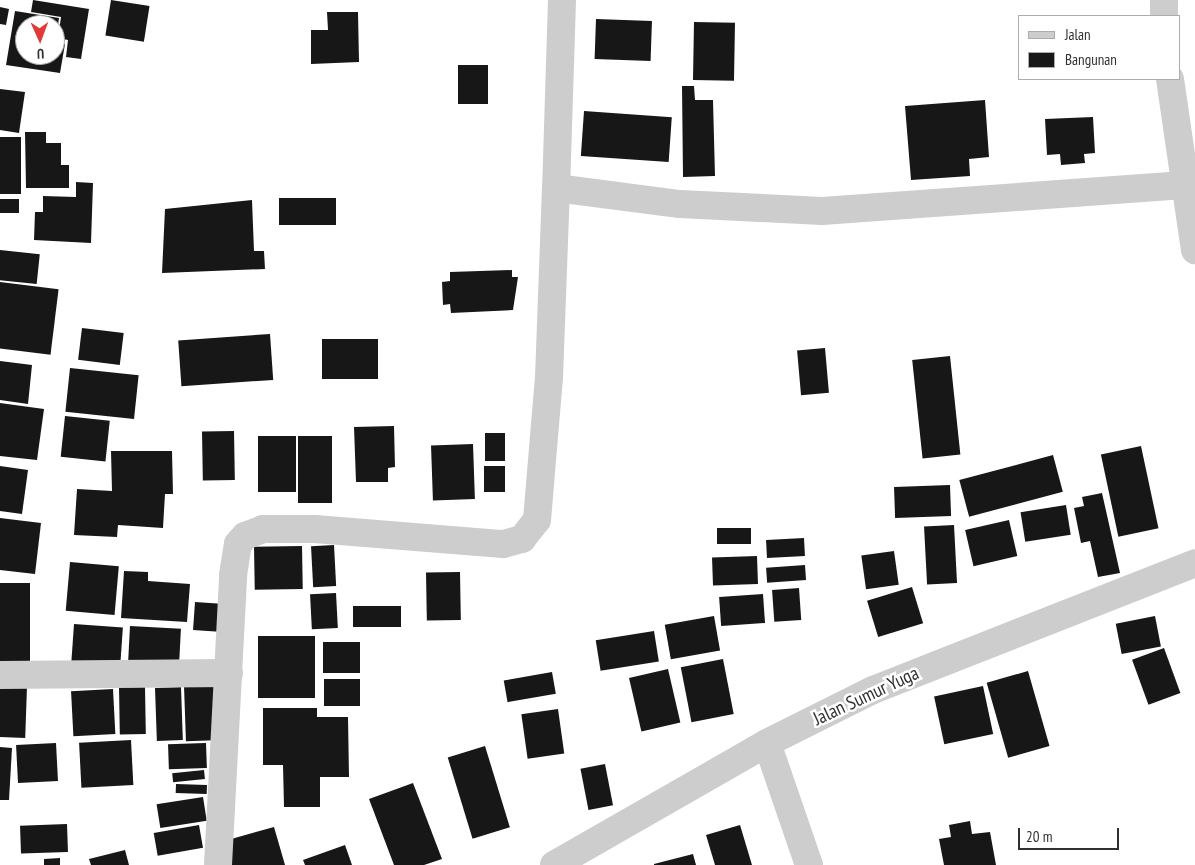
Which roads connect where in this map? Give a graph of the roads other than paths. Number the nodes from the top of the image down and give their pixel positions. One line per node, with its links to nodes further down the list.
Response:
1 (562, 0): 6 (street)
2 (1164, 0): 3 (street)
3 (1164, 15)
4 (1170, 80): 5 (street)
5 (1184, 184): 6 (street); 7 (street)
6 (556, 188): 9 (street)
7 (1195, 250)
8 (1195, 563): 11 (street, Jalan Sumur Yuga)
9 (229, 673): 10 (street); 12 (street)
10 (0, 675)
11 (767, 743): 13 (street, Jalan Sumur Yuga); 14 (street)
12 (218, 865)
13 (554, 865)
14 (809, 865)

